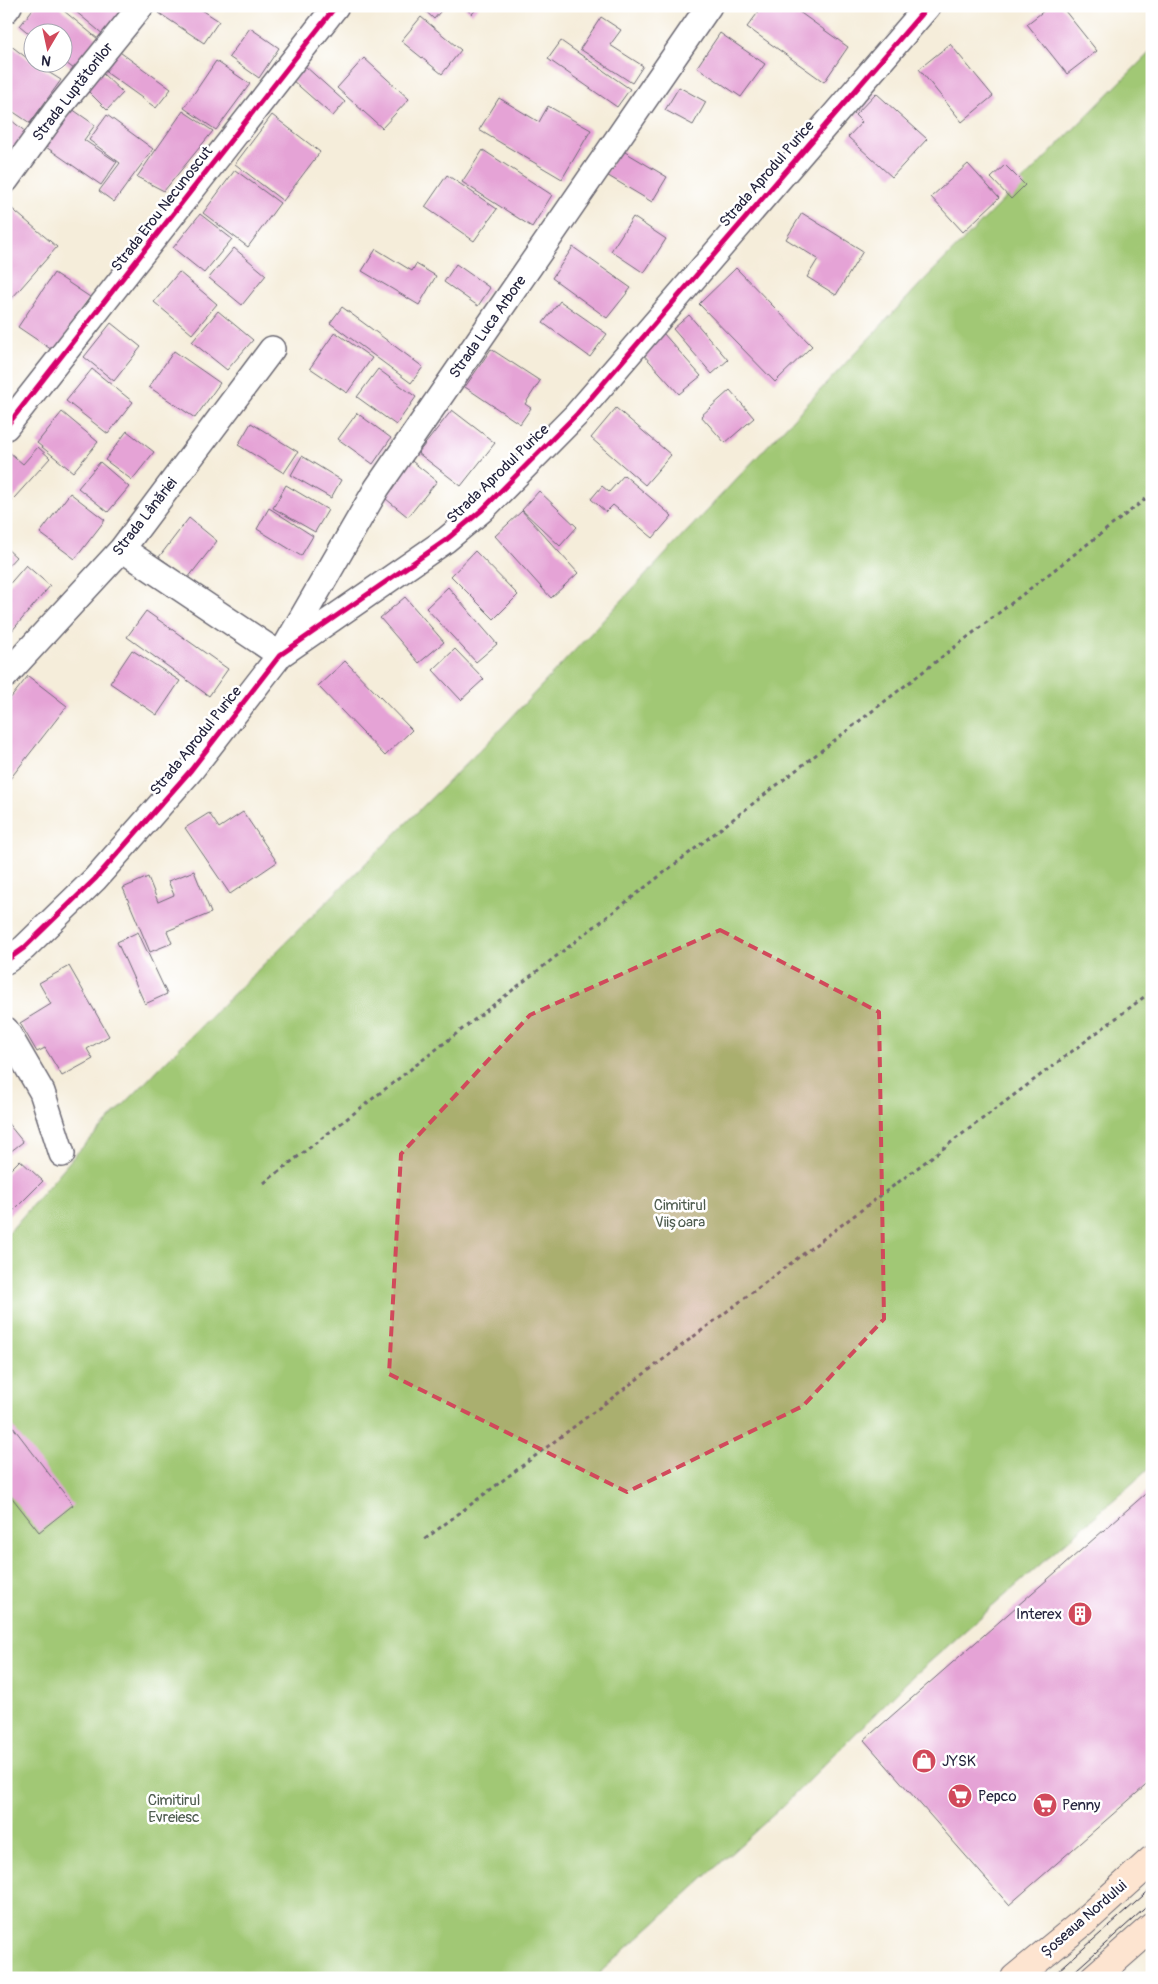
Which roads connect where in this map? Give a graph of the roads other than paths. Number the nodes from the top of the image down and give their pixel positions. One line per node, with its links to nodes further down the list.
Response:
1 (9, 6): 6 (street)
2 (142, 6): 7 (street, Strada Luptătorilor)
3 (336, 6): 9 (street, Strada Erou Necunoscut)
4 (709, 6): 11 (street, Strada Luca Arbore)
5 (928, 6): 11 (street, Strada Aprodul Purice)
6 (6, 10)
7 (6, 180)
8 (272, 350): 10 (street, Strada Lânăriei)
9 (6, 427)
10 (122, 549): 11 (street); 12 (street, Strada Lânăriei)
11 (280, 655): 13 (street, Strada Aprodul Purice)
12 (6, 674)
13 (6, 961)
14 (6, 1030): 15 (street)
15 (62, 1154)
16 (1152, 1860): 18 (main road, Șoseaua Nordului)
17 (1152, 1927): 19 (main road)
18 (1015, 1978)
19 (1094, 1978)

